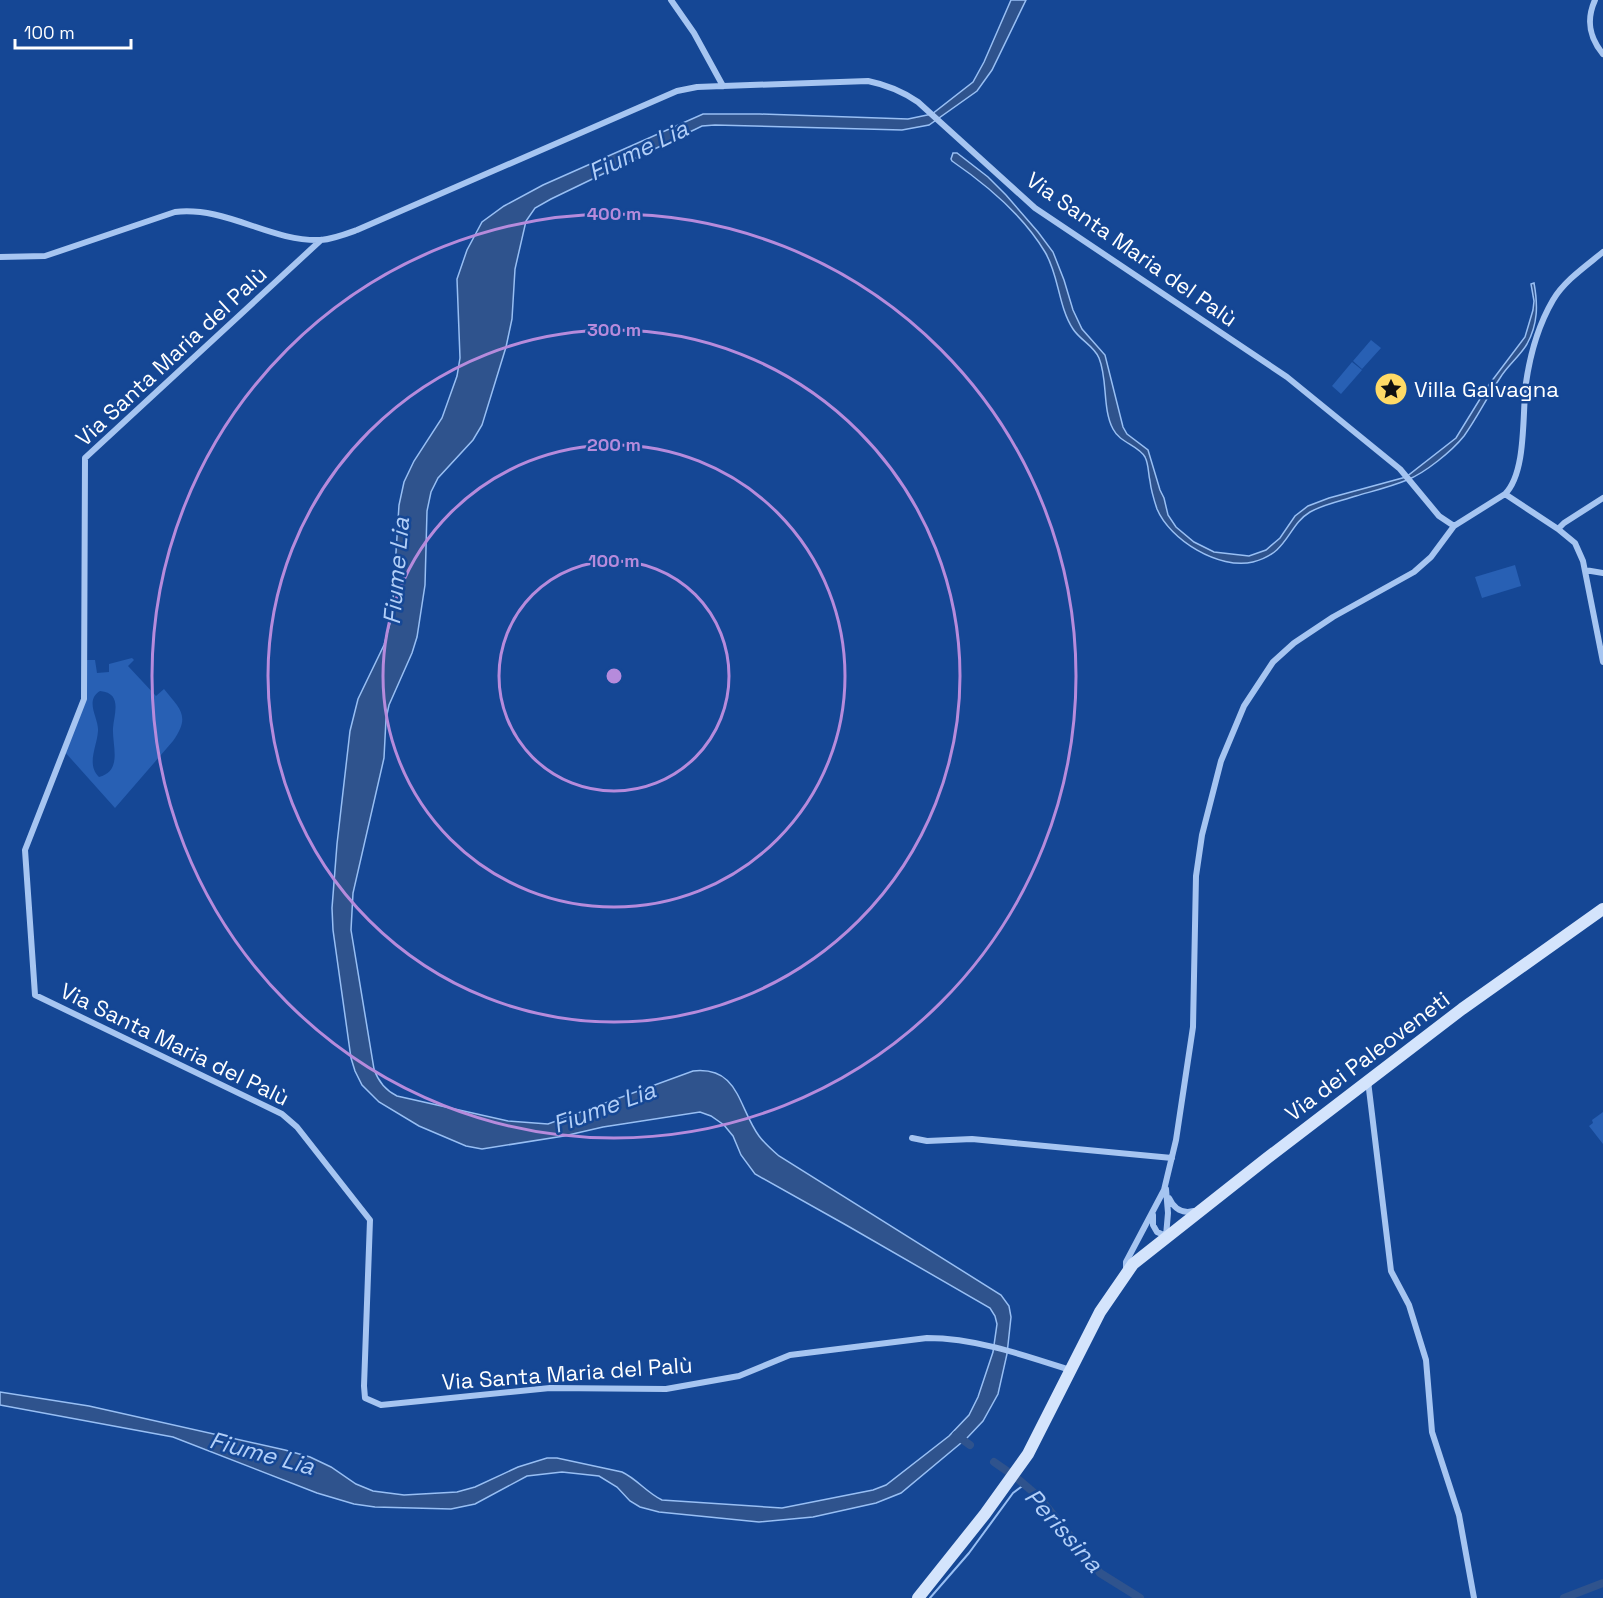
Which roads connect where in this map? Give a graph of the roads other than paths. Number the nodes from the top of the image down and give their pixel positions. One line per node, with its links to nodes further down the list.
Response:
1 (672, 0): 4 (street)
2 (1595, 0): 3 (street)
3 (1603, 54)
4 (723, 86): 5 (street, Via Santa Maria del Palù); 10 (street, Via Santa Maria del Palù)
5 (321, 240): 7 (street, Via Santa Maria del Palù); 25 (street, Via Santa Maria del Palù)
6 (1603, 252): 8 (street)
7 (0, 257)
8 (1505, 494): 10 (street); 11 (street)
9 (1603, 498): 11 (street)
10 (1454, 526): 18 (street)
11 (1558, 529): 12 (street)
12 (1585, 570): 13 (street); 14 (street)
13 (1603, 573)
14 (1603, 662)
15 (1603, 909): 16 (main road, Via dei Paleoveneti)
16 (1368, 1080): 21 (main road, Via dei Paleoveneti); 27 (street)
17 (912, 1138): 18 (street)
18 (1172, 1158): 19 (street)
19 (1166, 1186): 20 (street); 22 (street)
20 (1167, 1193): 21 (street); 23 (street)
21 (1200, 1210): 23 (main road, Via dei Paleoveneti)
22 (1153, 1214): 23 (street); 24 (street)
23 (1163, 1239): 24 (main road, Via dei Paleoveneti)
24 (1126, 1273): 25 (main road, Via dei Paleoveneti)
25 (1071, 1370): 26 (main road, Via dei Paleoveneti)
26 (918, 1598)
27 (1474, 1598)

